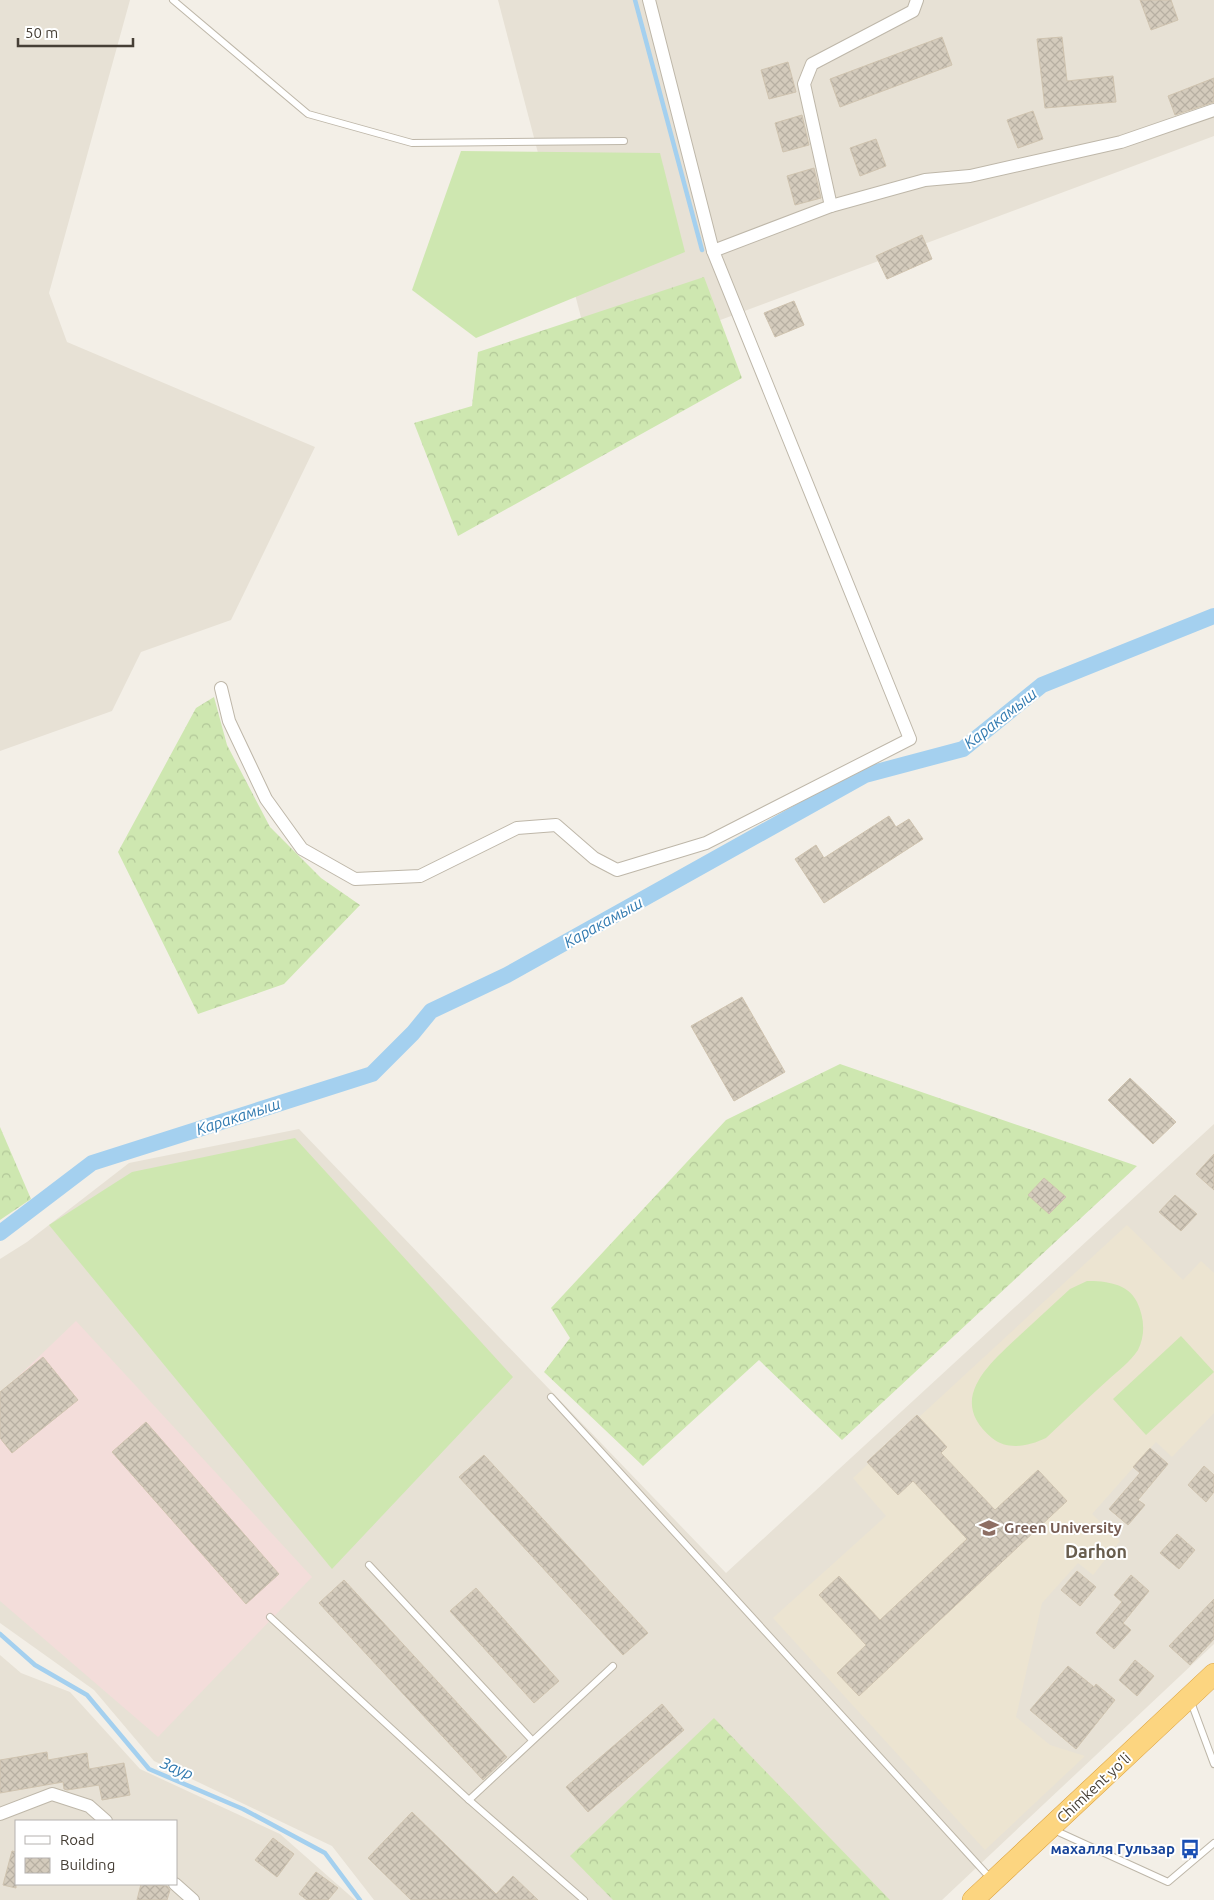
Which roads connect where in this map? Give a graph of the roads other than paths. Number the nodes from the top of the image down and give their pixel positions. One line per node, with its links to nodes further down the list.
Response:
1 (172, 0): 5 (lane)
2 (649, 0): 7 (street)
3 (917, 0): 6 (street)
4 (1214, 110): 6 (street)
5 (624, 140)
6 (832, 206): 7 (street)
7 (713, 251): 8 (street)
8 (221, 688)
9 (551, 1397): 22 (lane)
10 (369, 1565): 15 (lane)
11 (270, 1617): 17 (lane)
12 (613, 1666): 15 (lane)
13 (1214, 1674): 14 (highway, Chimkent yo‘li)
14 (1189, 1698): 16 (lane); 20 (highway, Chimkent yo‘li)
15 (532, 1740): 17 (lane)
16 (1214, 1764)
17 (469, 1800): 25 (lane)
18 (0, 1814): 19 (street)
19 (105, 1820)
20 (1050, 1828): 21 (lane); 22 (highway, Chimkent yo‘li)
21 (1214, 1843)
22 (993, 1881): 26 (highway, Chimkent yo‘li)
23 (177, 1885): 24 (street)
24 (193, 1900)
25 (584, 1900)
26 (973, 1900)

